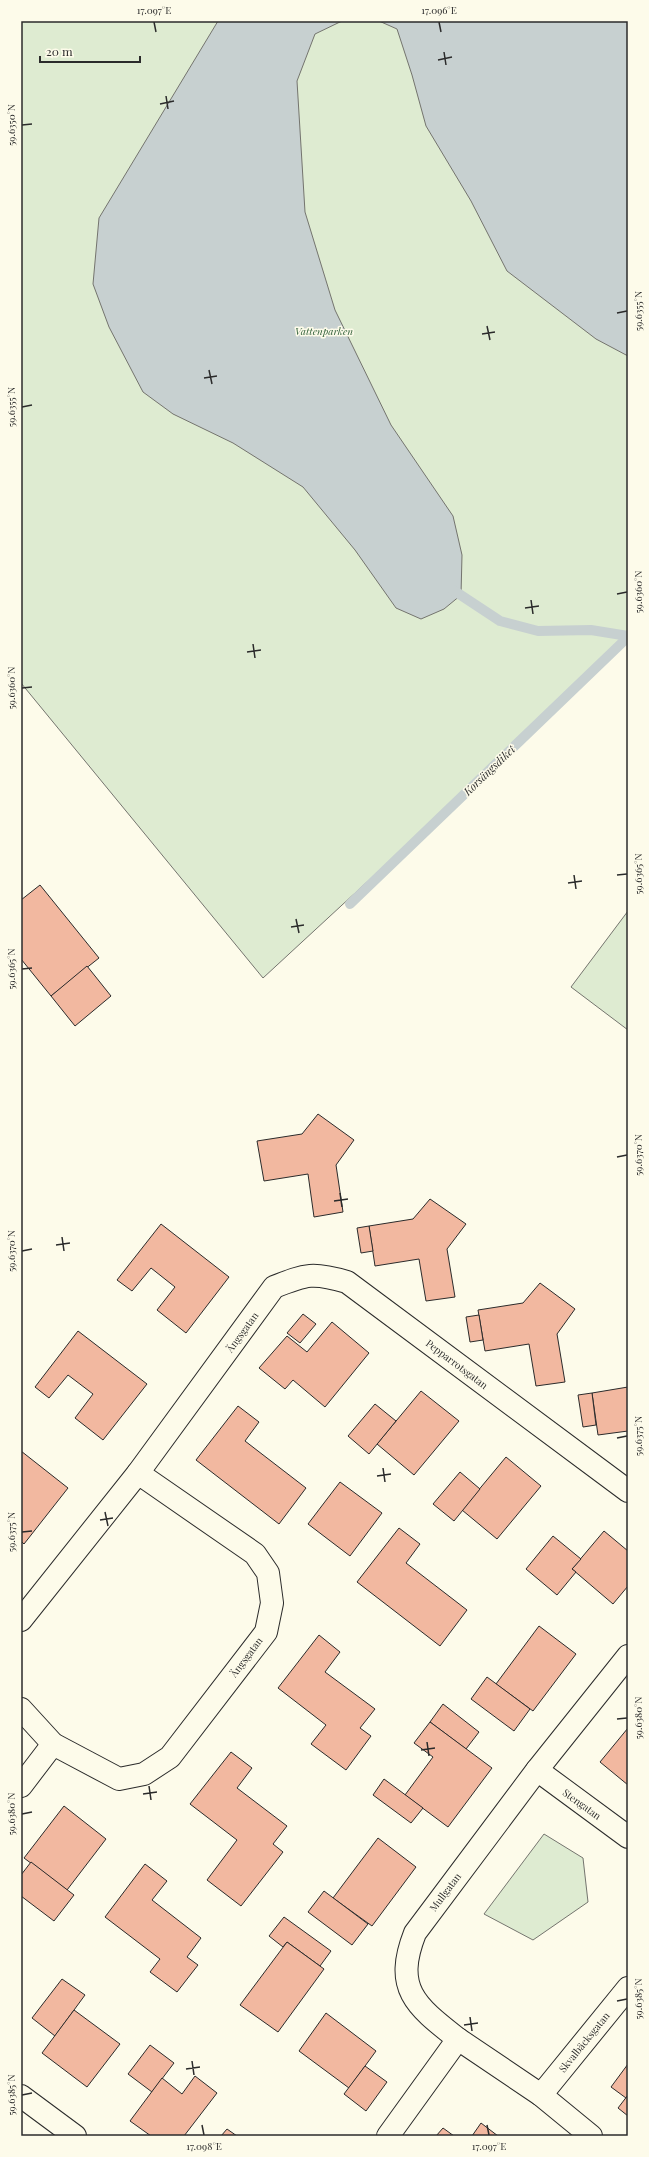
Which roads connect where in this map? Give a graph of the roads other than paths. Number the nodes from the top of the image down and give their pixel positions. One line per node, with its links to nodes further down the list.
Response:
1 (274, 1287): 2 (street, Ängsgatan); 3 (street, Pepparrotsgatan)
2 (138, 1473): 4 (street, Ängsgatan); 7 (street, Ängsgatan)
3 (628, 1491)
4 (21, 1620)
5 (628, 1656): 8 (street, Mullgatan)
6 (21, 1709): 7 (street, Ängsgatan)
7 (54, 1744): 9 (street)
8 (537, 1770): 10 (street, Stengatan); 12 (street, Mullgatan)
9 (21, 1786)
10 (628, 1837)
11 (628, 1988): 14 (street, Skvalbäcksgatan)
12 (458, 2039): 14 (street); 16 (street)
13 (21, 2096): 15 (street)
14 (540, 2096): 17 (street)
15 (75, 2136)
16 (388, 2136)
17 (591, 2136)

